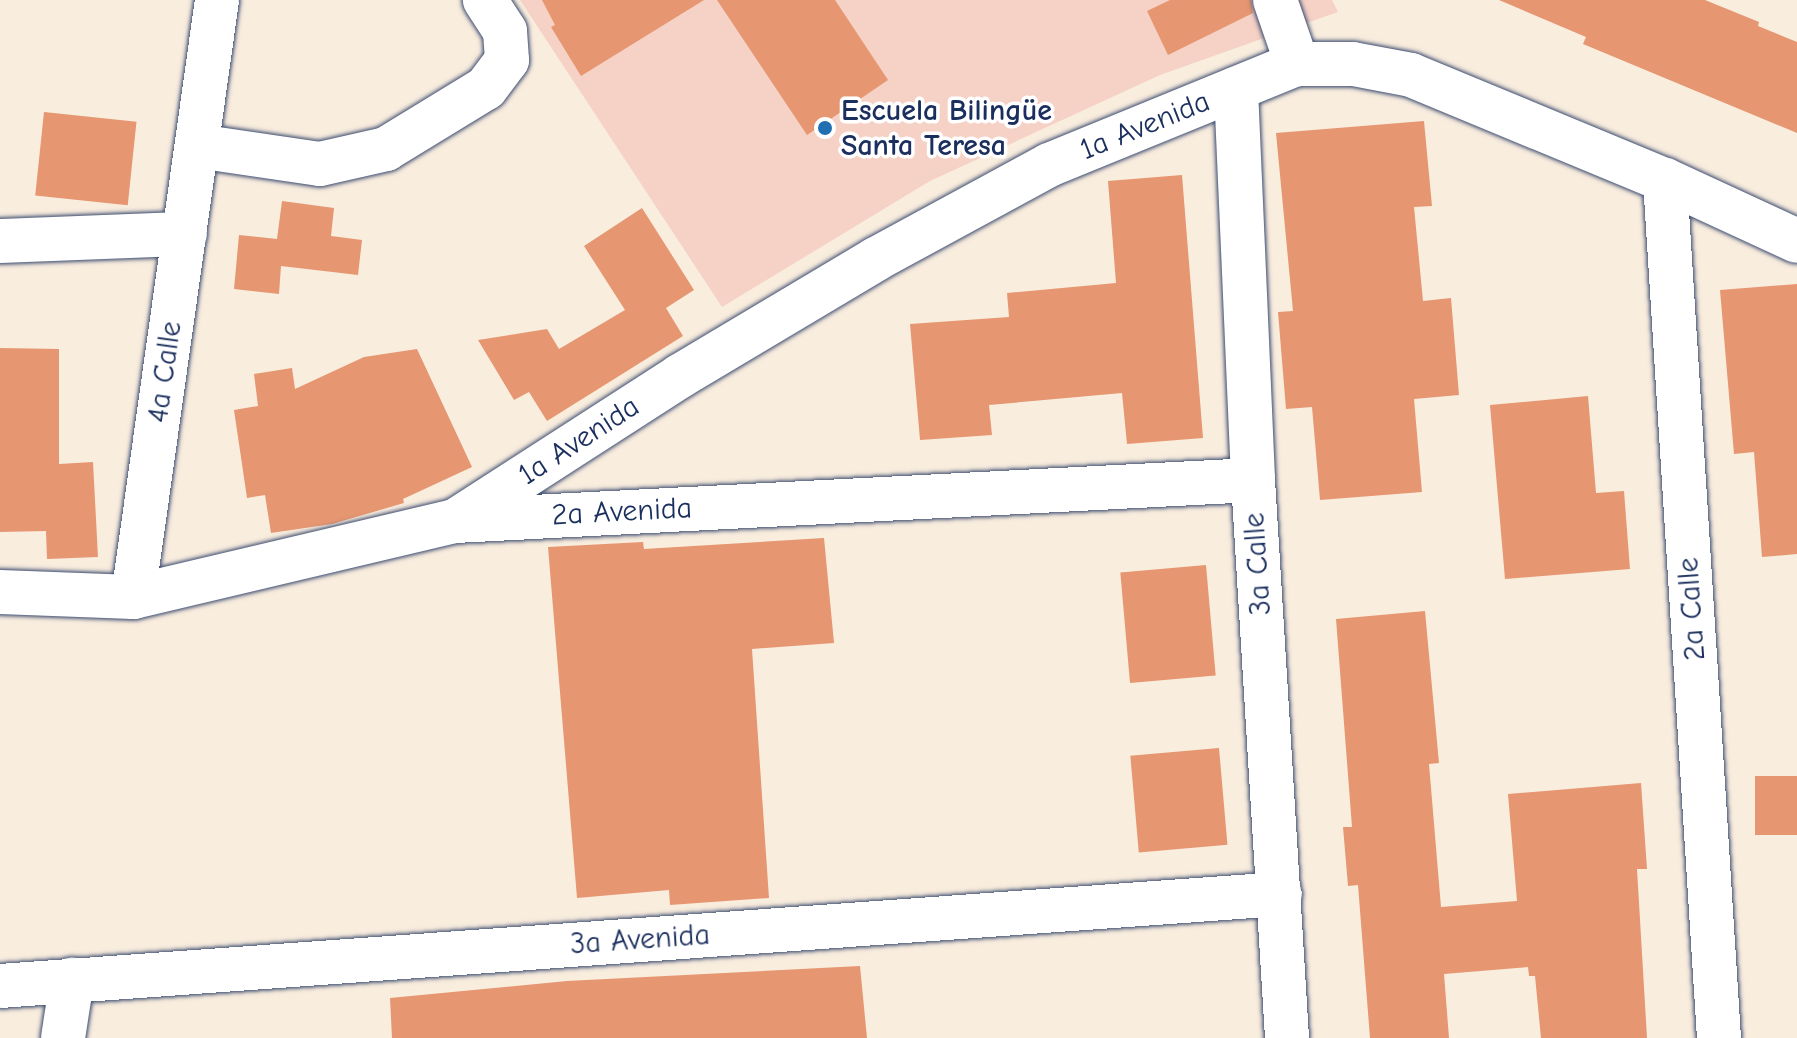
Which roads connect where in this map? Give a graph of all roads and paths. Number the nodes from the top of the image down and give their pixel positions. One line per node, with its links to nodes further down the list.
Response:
1 (217, 0): 6 (street, 4a Calle)
2 (485, 0): 6 (street)
3 (1275, 0): 4 (street)
4 (1297, 64): 5 (street, 1a Avenida); 7 (street, 1a Avenida)
5 (1236, 89): 11 (street, 3a Calle); 12 (street, 1a Avenida)
6 (197, 146): 8 (street, 4a Calle)
7 (1665, 180): 10 (street, 1a Avenida); 20 (street, 2a Calle)
8 (185, 234): 9 (street); 14 (street, 4a Calle)
9 (0, 241)
10 (1797, 241)
11 (1253, 480): 12 (street, 2a Avenida); 15 (street, 3a Calle)
12 (455, 521): 14 (street, 2a Avenida)
13 (0, 592): 14 (street, 2a Avenida)
14 (133, 597)
15 (1280, 894): 16 (street, 3a Avenida); 19 (street, 3a Calle)
16 (72, 980): 17 (street, 3a Avenida); 18 (street)
17 (0, 986)
18 (63, 1038)
19 (1287, 1038)
20 (1719, 1038)

